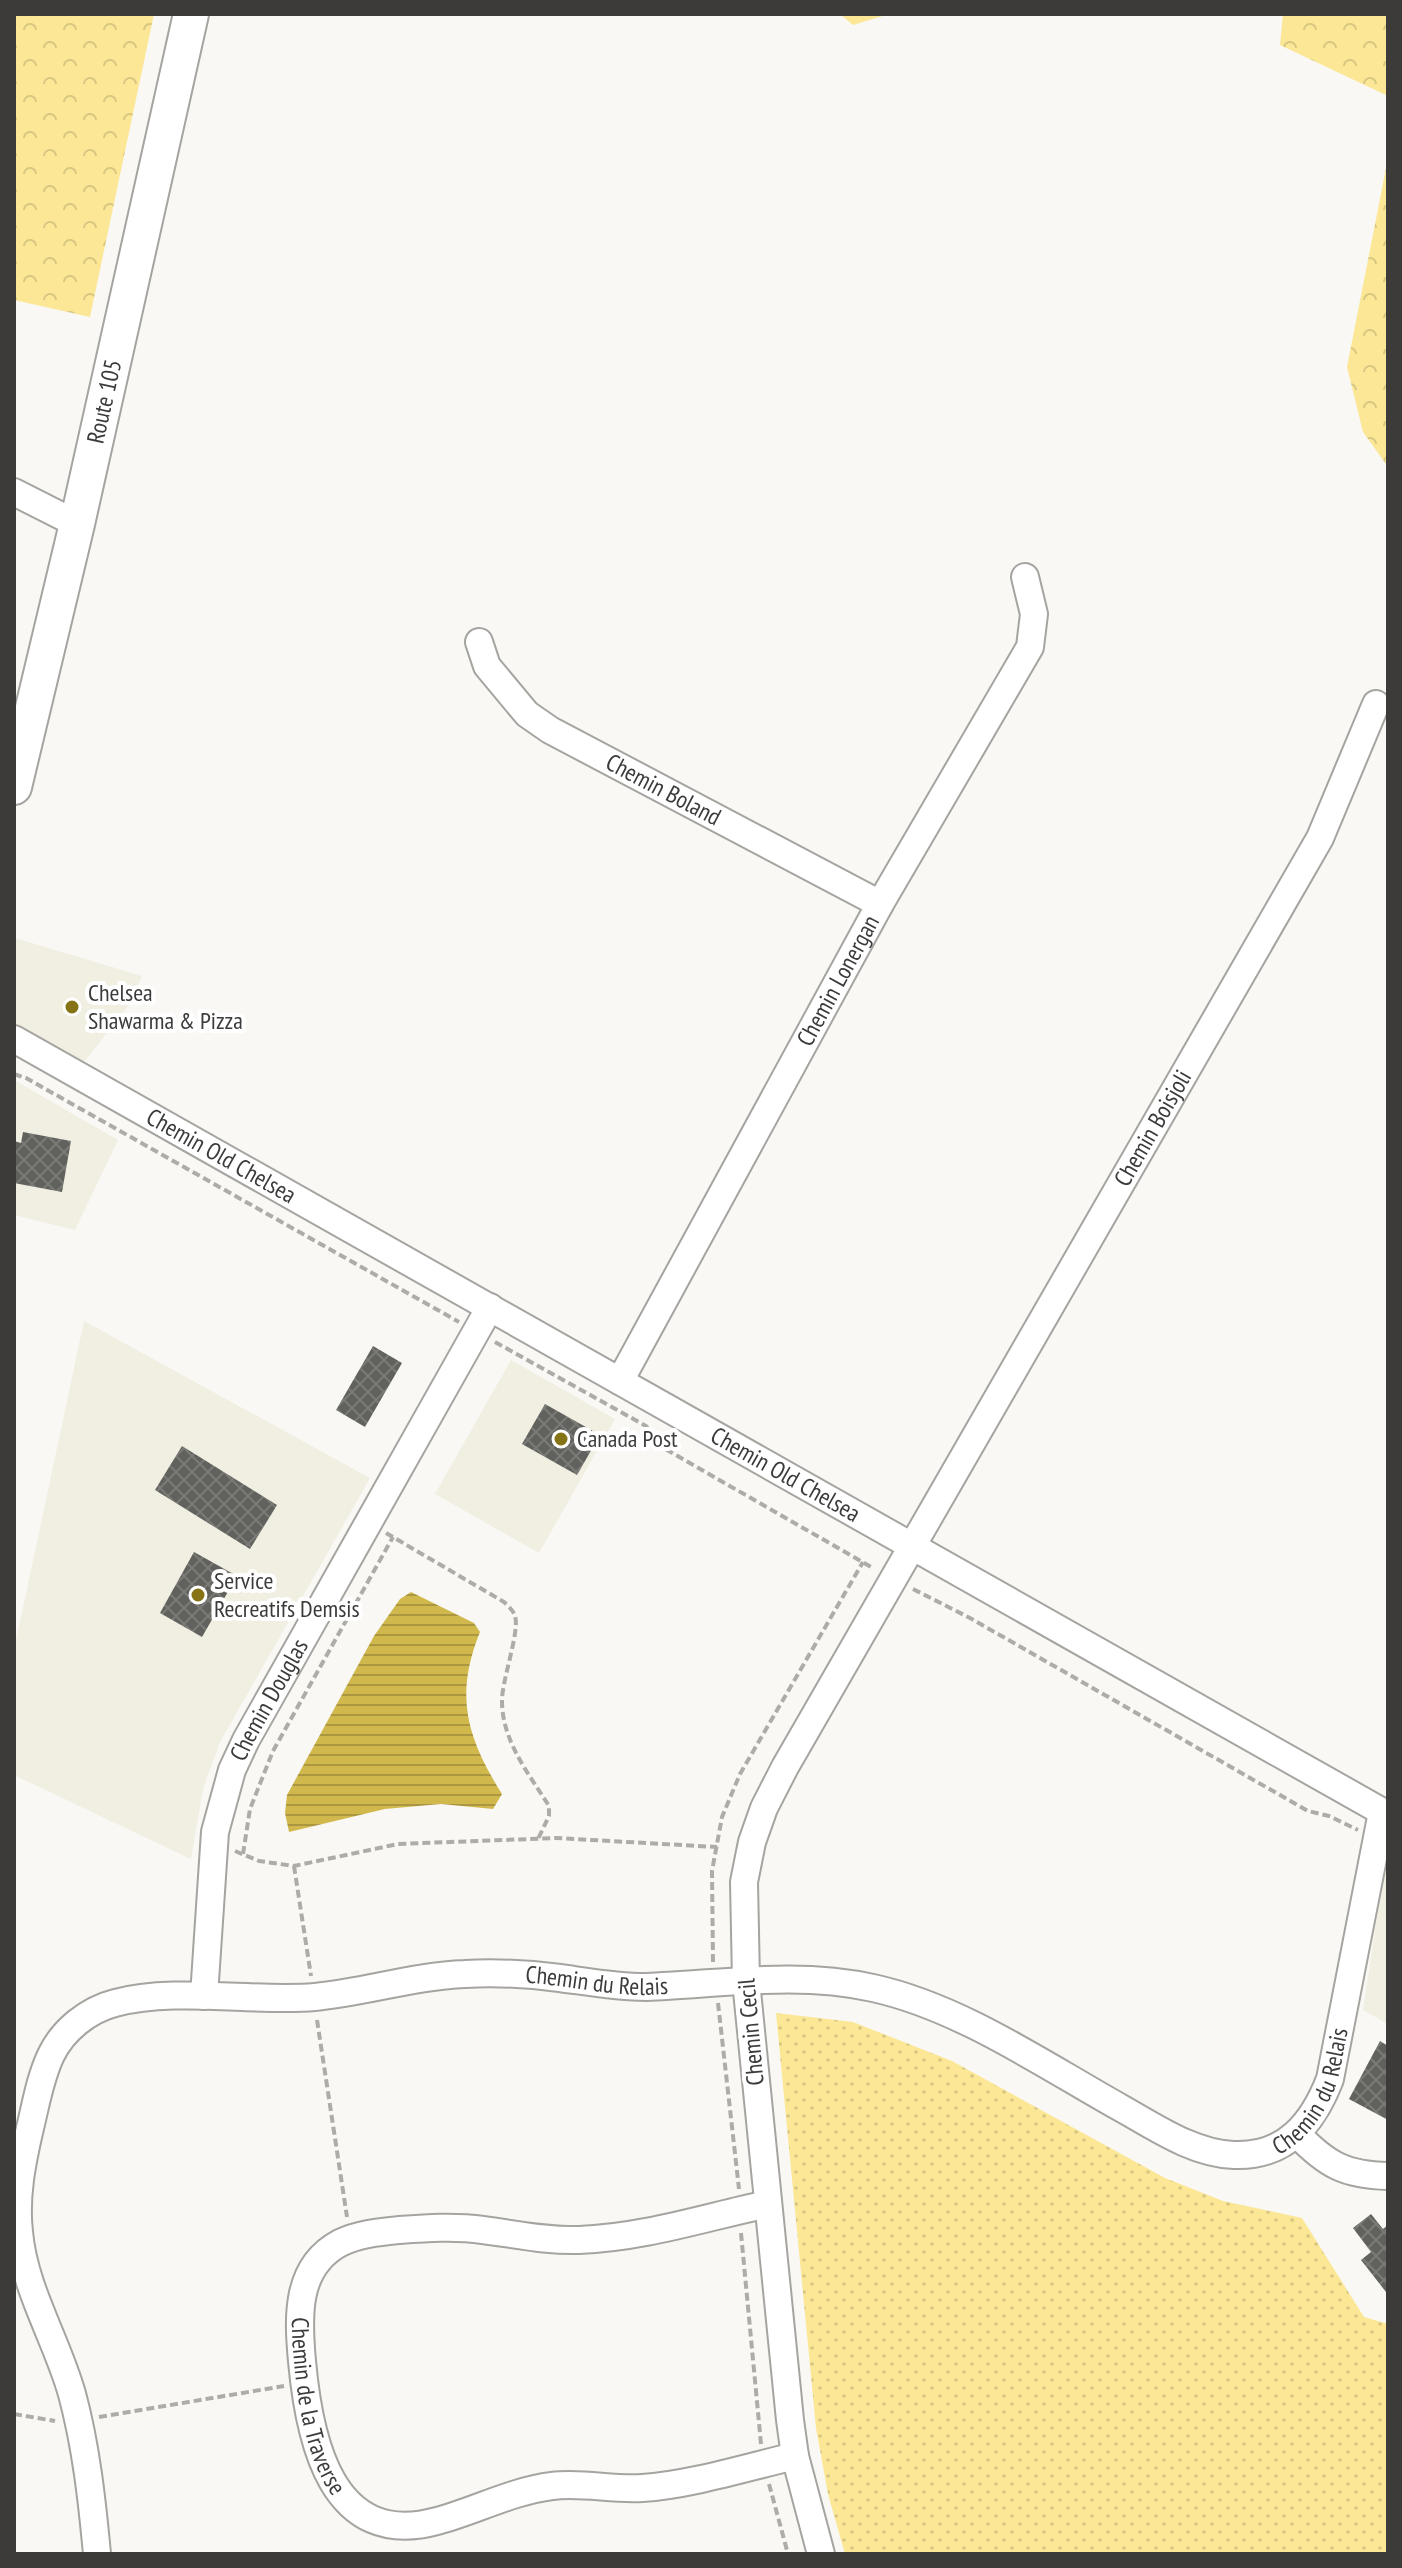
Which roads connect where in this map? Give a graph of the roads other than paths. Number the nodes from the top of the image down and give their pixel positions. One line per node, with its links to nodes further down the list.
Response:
1 (191, 14): 3 (main road, Route 105)
2 (14, 492): 3 (street)
3 (77, 524): 7 (main road, Route 105)
4 (1025, 577): 8 (street, Chemin Lonergan)
5 (479, 642): 8 (street, Chemin Boland)
6 (1376, 704): 12 (street, Chemin Boisjoli)
7 (14, 787)
8 (880, 904): 11 (street, Chemin Lonergan)
9 (14, 1039): 10 (street, Chemin Old Chelsea)
10 (490, 1307): 11 (street, Chemin Old Chelsea); 15 (street, Chemin Douglas)
11 (620, 1381): 12 (street, Chemin Old Chelsea)
12 (911, 1545): 13 (street, Chemin Old Chelsea); 14 (street, Chemin Cecil)
13 (1385, 1813): 16 (street, Chemin du Relais)
14 (746, 1981): 15 (street, Chemin du Relais); 16 (street, Chemin du Relais); 18 (street, Chemin Cecil)
15 (204, 1996): 20 (street, Chemin du Relais)
16 (1297, 2134): 17 (street)
17 (1388, 2176)
18 (768, 2204): 19 (street, Chemin Cecil); 19 (street, Chemin de la Traverse)
19 (795, 2456): 21 (street, Chemin Cecil)
20 (97, 2554)
21 (821, 2554)

